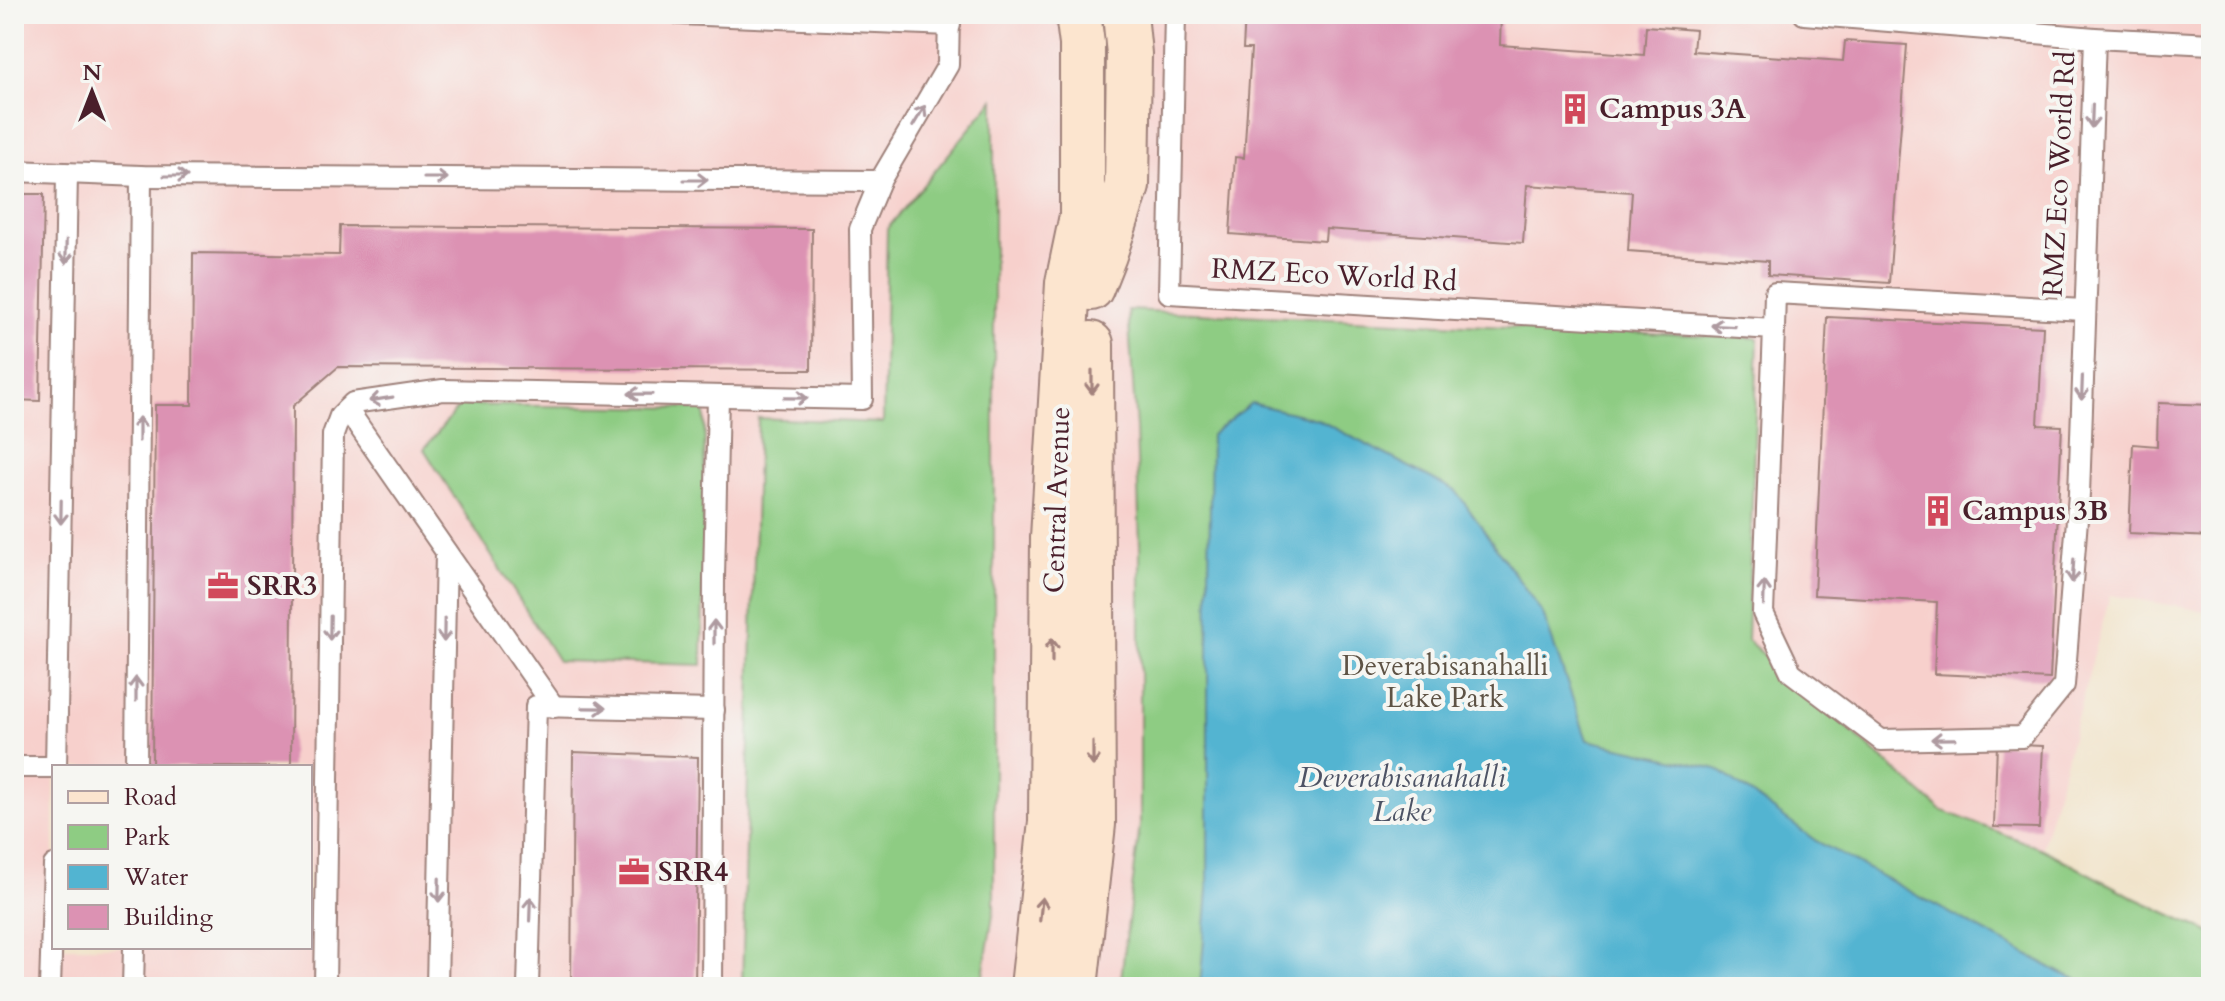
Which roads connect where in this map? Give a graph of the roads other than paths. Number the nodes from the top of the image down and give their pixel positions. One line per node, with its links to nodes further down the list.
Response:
1 (680, 14): 8 (lane)
2 (1053, 14): 16 (street)
3 (1078, 14): 16 (street, Central Avenue)
4 (1099, 14): 16 (street, Central Avenue)
5 (1125, 14): 16 (street)
6 (1175, 14): 18 (lane, RMZ Eco World Rd, one-way to 6)
7 (1804, 14): 10 (lane)
8 (847, 17): 9 (lane)
9 (949, 19): 15 (lane, one-way to 9)
10 (2095, 38): 11 (lane); 17 (lane, RMZ Eco World Rd, one-way to 17)
11 (2211, 44)
12 (14, 171): 13 (lane)
13 (67, 174): 14 (lane); 24 (lane, one-way to 24)
14 (141, 176): 15 (lane, one-way to 15); 25 (lane, one-way to 14)
15 (880, 181): 19 (lane, one-way to 15)
16 (1080, 286): 37 (street, Central Avenue, one-way to 16); 38 (street, Central Avenue, one-way to 38)
17 (2084, 310): 18 (lane, RMZ Eco World Rd); 18 (lane, RMZ Eco World Rd, one-way to 18)
18 (1774, 329)
19 (718, 396): 20 (lane, one-way to 20); 23 (lane, one-way to 19)
20 (347, 409): 21 (lane); 28 (lane, one-way to 28)
21 (446, 552): 22 (lane); 34 (lane, one-way to 34)
22 (554, 707): 23 (lane, one-way to 23); 35 (lane, one-way to 22)
23 (714, 710): 36 (lane)
24 (55, 765)
25 (136, 765)
26 (14, 767): 27 (lane)
27 (52, 767)
28 (318, 905): 33 (lane)
29 (52, 946): 31 (lane)
30 (134, 949): 32 (lane)
31 (50, 987)
32 (133, 987)
33 (325, 987)
34 (437, 987)
35 (528, 987)
36 (712, 987)
37 (1033, 987)
38 (1075, 987)

